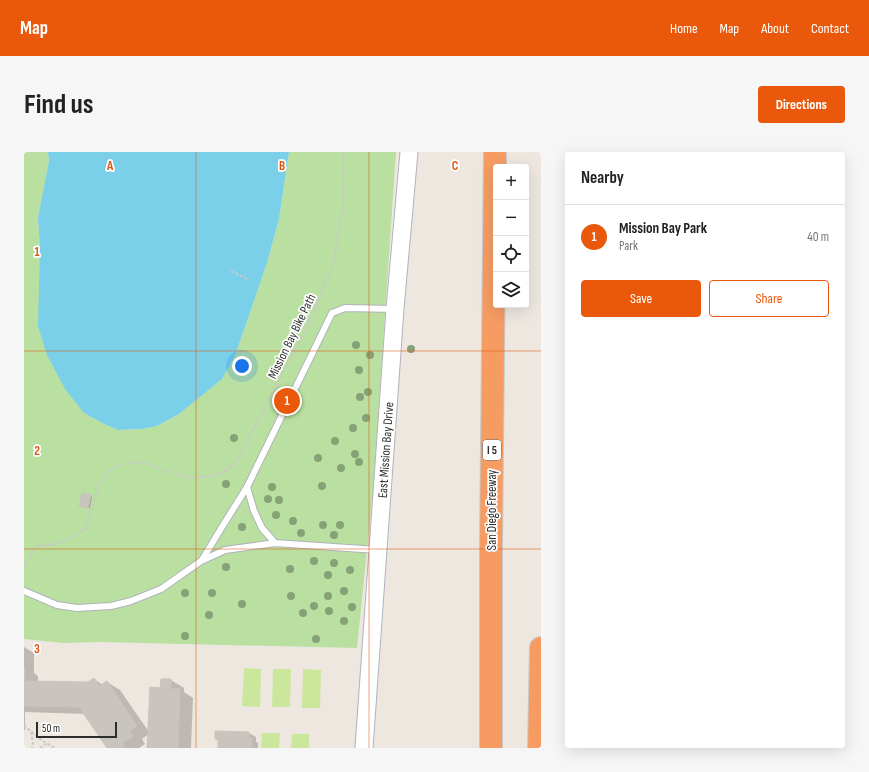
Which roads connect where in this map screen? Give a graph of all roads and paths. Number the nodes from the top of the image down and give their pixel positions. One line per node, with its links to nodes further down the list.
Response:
1 (343, 152): 11 (path, Mission Bay Bike Path)
2 (408, 152): 6 (main road, East Mission Bay Drive)
3 (495, 152): 21 (highway, San Diego Freeway / I 5)
4 (232, 271): 5 (path)
5 (247, 279)
6 (395, 310): 7 (lane); 9 (main road, East Mission Bay Drive)
7 (247, 486): 8 (lane); 10 (lane)
8 (275, 543): 9 (lane); 10 (lane)
9 (378, 550): 20 (main road, East Mission Bay Drive)
10 (201, 561): 12 (lane)
11 (24, 566)
12 (24, 591)
13 (541, 648): 22 (highway)
14 (24, 725): 15 (path)
15 (31, 732): 16 (path); 17 (path)
16 (46, 744): 18 (path); 19 (path)
17 (32, 748)
18 (40, 748)
19 (55, 748)
20 (364, 748)
21 (491, 748)
22 (539, 748)

